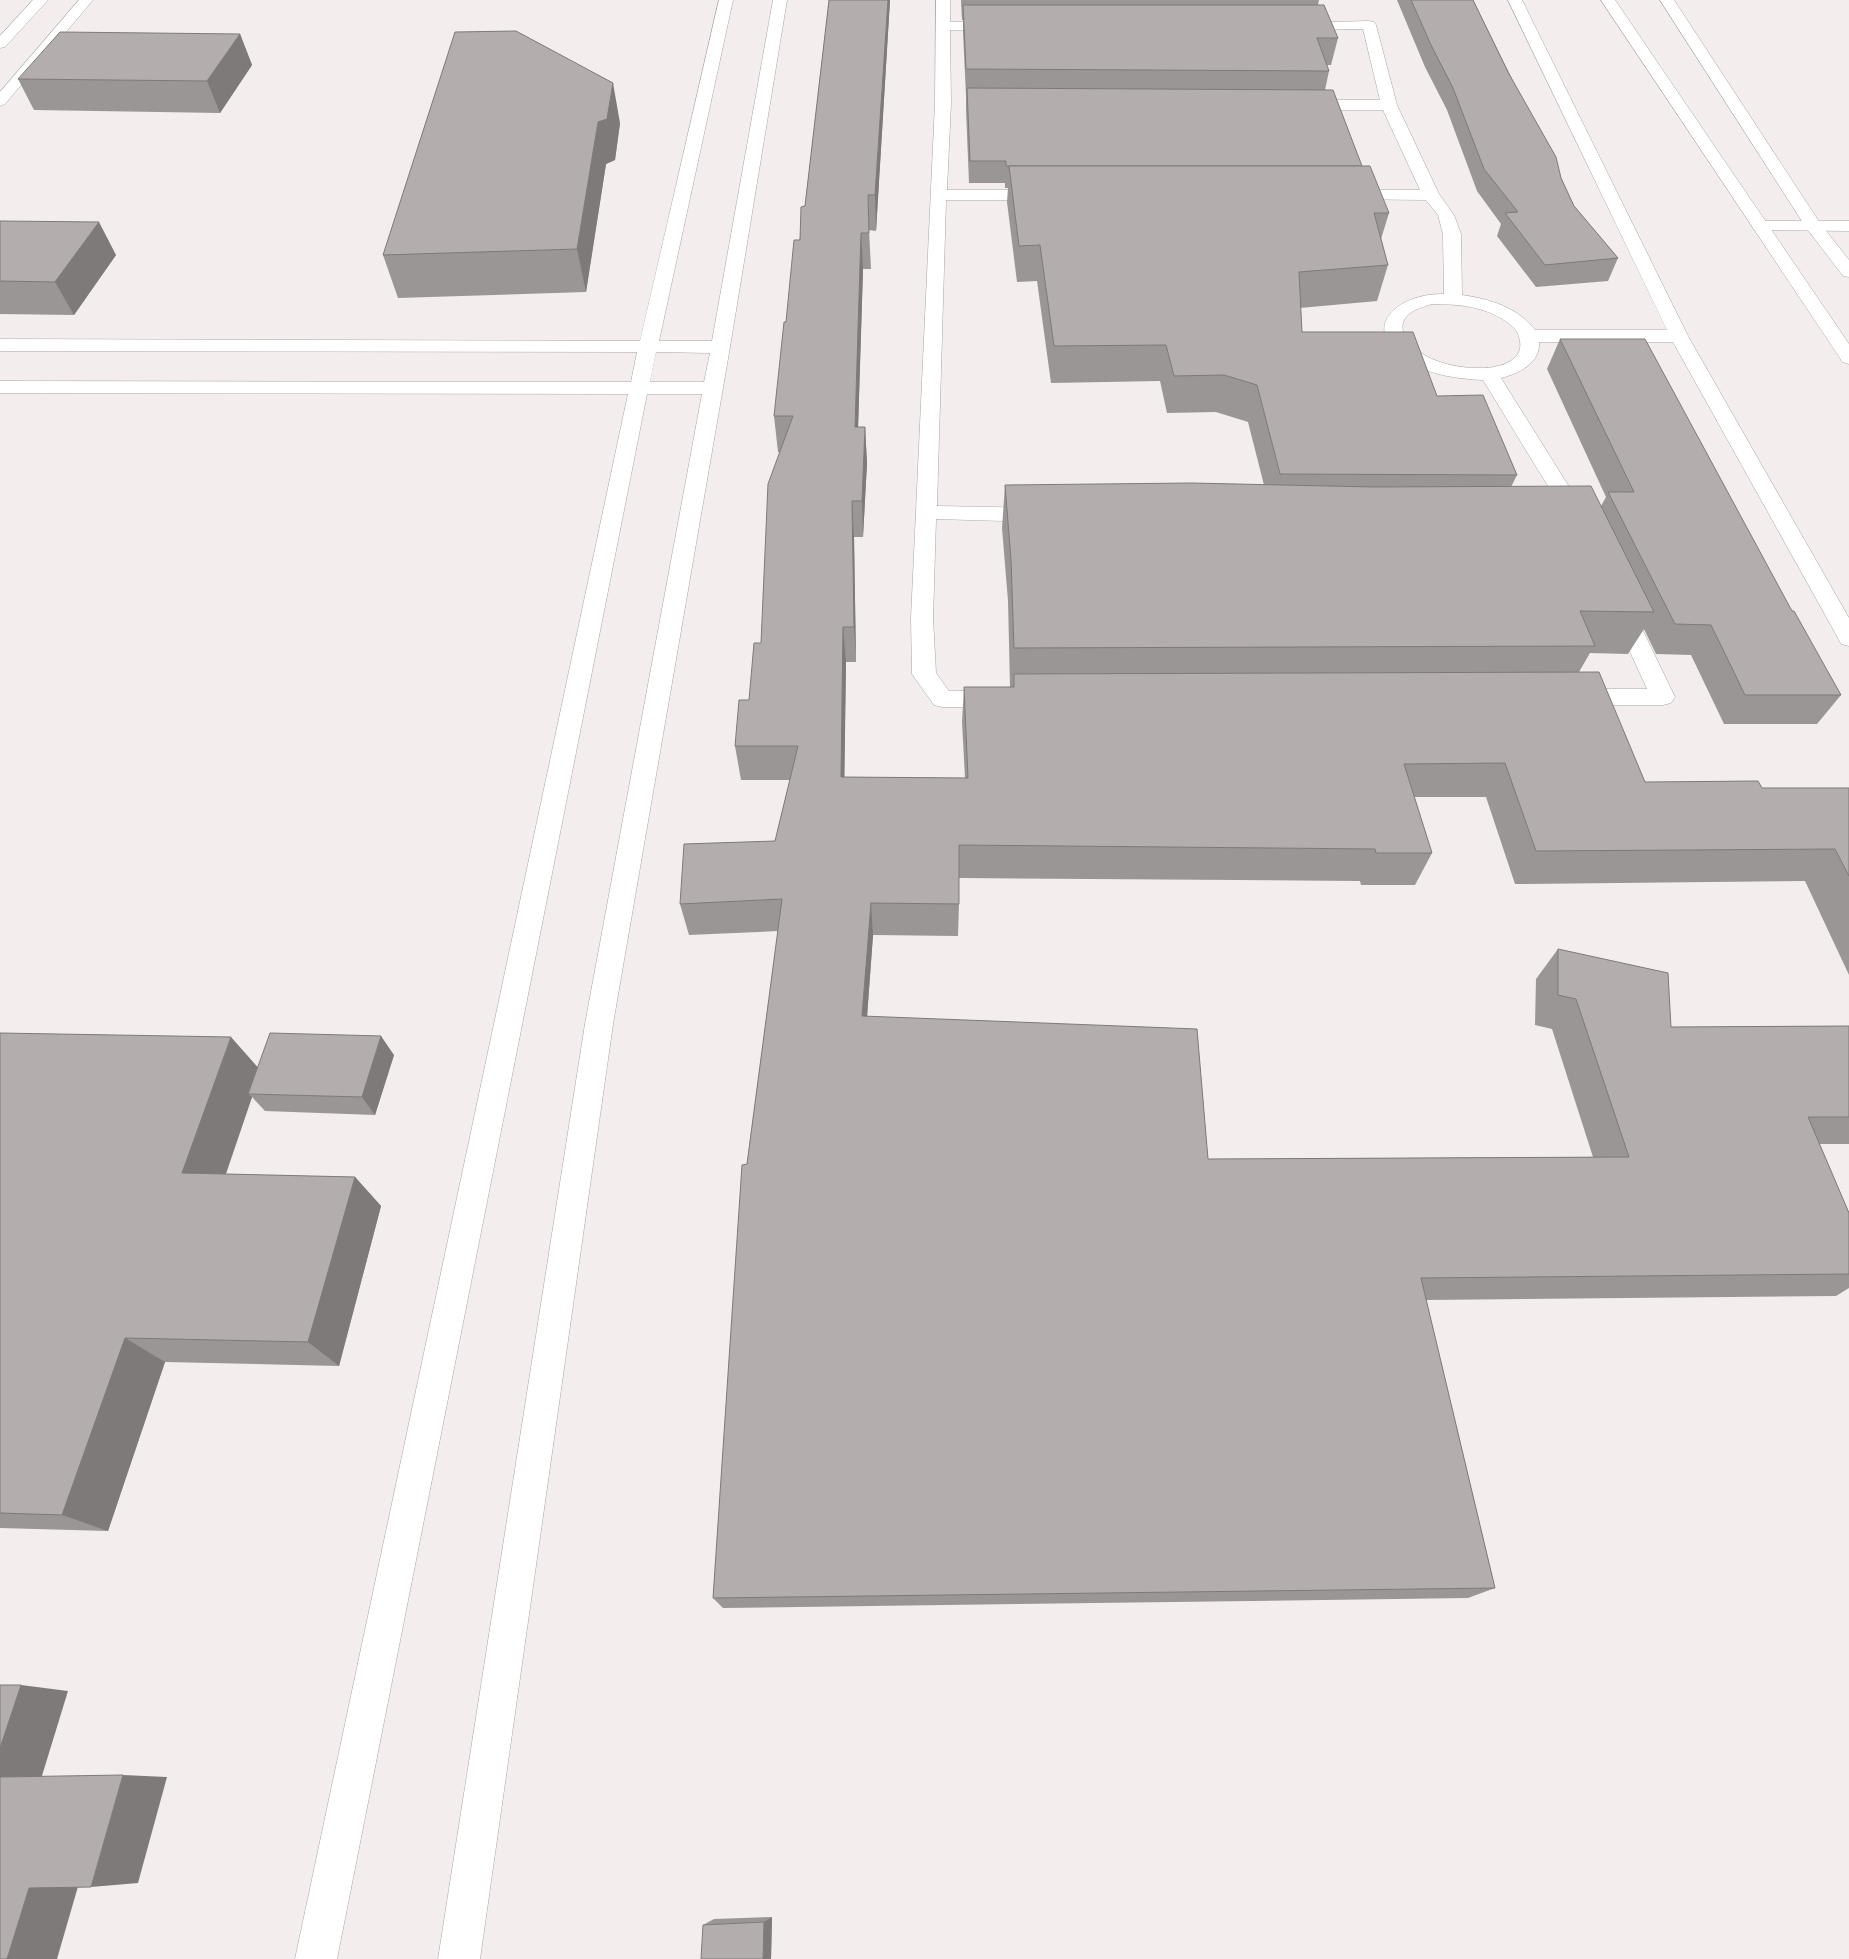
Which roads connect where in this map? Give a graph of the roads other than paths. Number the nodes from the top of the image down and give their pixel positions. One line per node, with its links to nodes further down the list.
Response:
1 (41, 0): 12 (street)
2 (86, 0): 13 (street)
3 (726, 0): 28 (street)
4 (780, 0): 29 (street)
5 (943, 0): 9 (street)
6 (1515, 0): 26 (street)
7 (1608, 0): 20 (street)
8 (1667, 0): 21 (street)
9 (943, 26): 10 (street); 16 (street)
10 (1012, 26)
11 (1280, 26): 15 (street)
12 (0, 44)
13 (0, 101)
14 (1290, 105): 15 (street)
15 (1389, 105): 19 (street)
16 (938, 195): 17 (street); 35 (street)
17 (1066, 195)
18 (1323, 195): 19 (street)
19 (1431, 195): 24 (street)
20 (1760, 226): 21 (street); 30 (street)
21 (1813, 226): 22 (street); 23 (street)
22 (1849, 226)
23 (1849, 272)
24 (1453, 299): 25 (street); 31 (street)
25 (1529, 336): 26 (street); 31 (street)
26 (1680, 336): 39 (street)
27 (0, 345): 28 (street)
28 (648, 346): 29 (street); 33 (street)
29 (721, 347): 34 (street)
30 (1849, 358)
31 (1489, 374): 37 (street)
32 (0, 387): 33 (street)
33 (639, 387): 34 (street); 42 (street)
34 (713, 388): 43 (street)
35 (926, 512): 36 (street); 41 (street)
36 (1054, 515)
37 (1575, 526)
38 (1612, 591): 40 (street)
39 (1849, 638)
40 (1554, 698)
41 (1018, 699)
42 (316, 1959)
43 (459, 1959)

